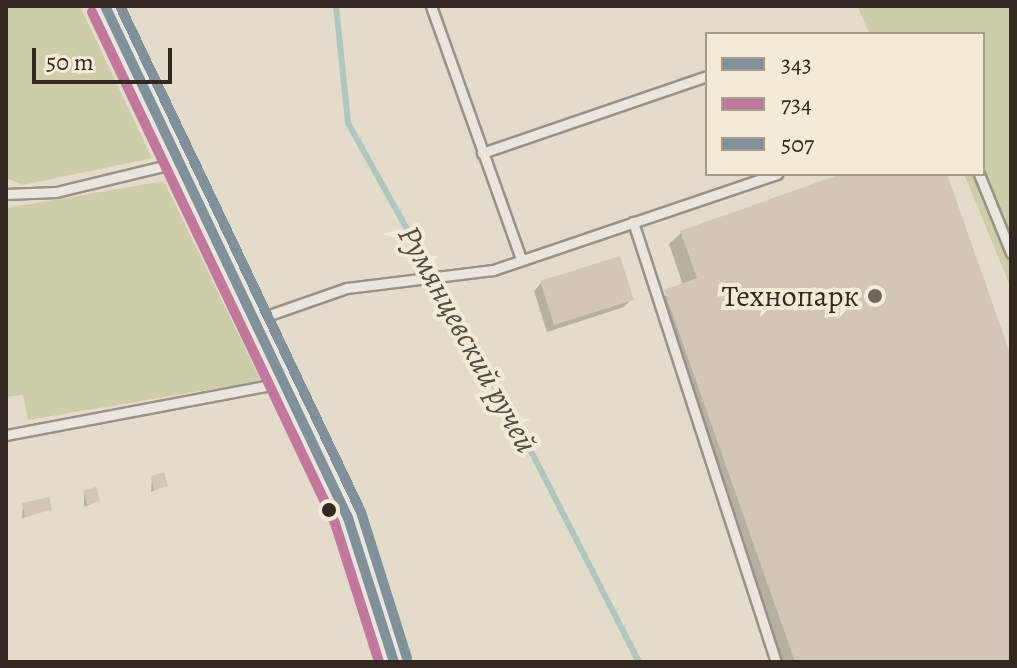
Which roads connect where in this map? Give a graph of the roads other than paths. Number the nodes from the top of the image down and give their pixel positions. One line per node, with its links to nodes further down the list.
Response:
1 (105, 6): 5 (main road)
2 (431, 6): 4 (lane)
3 (705, 77): 4 (lane)
4 (482, 153): 11 (lane)
5 (179, 162): 8 (lane); 12 (main road)
6 (771, 176): 9 (lane)
7 (980, 176): 10 (lane)
8 (6, 194)
9 (633, 222): 11 (lane); 16 (lane)
10 (1011, 253)
11 (521, 259): 12 (lane)
12 (255, 320): 13 (main road)
13 (285, 382): 14 (lane); 15 (main road)
14 (6, 435)
15 (394, 662)
16 (776, 662)

